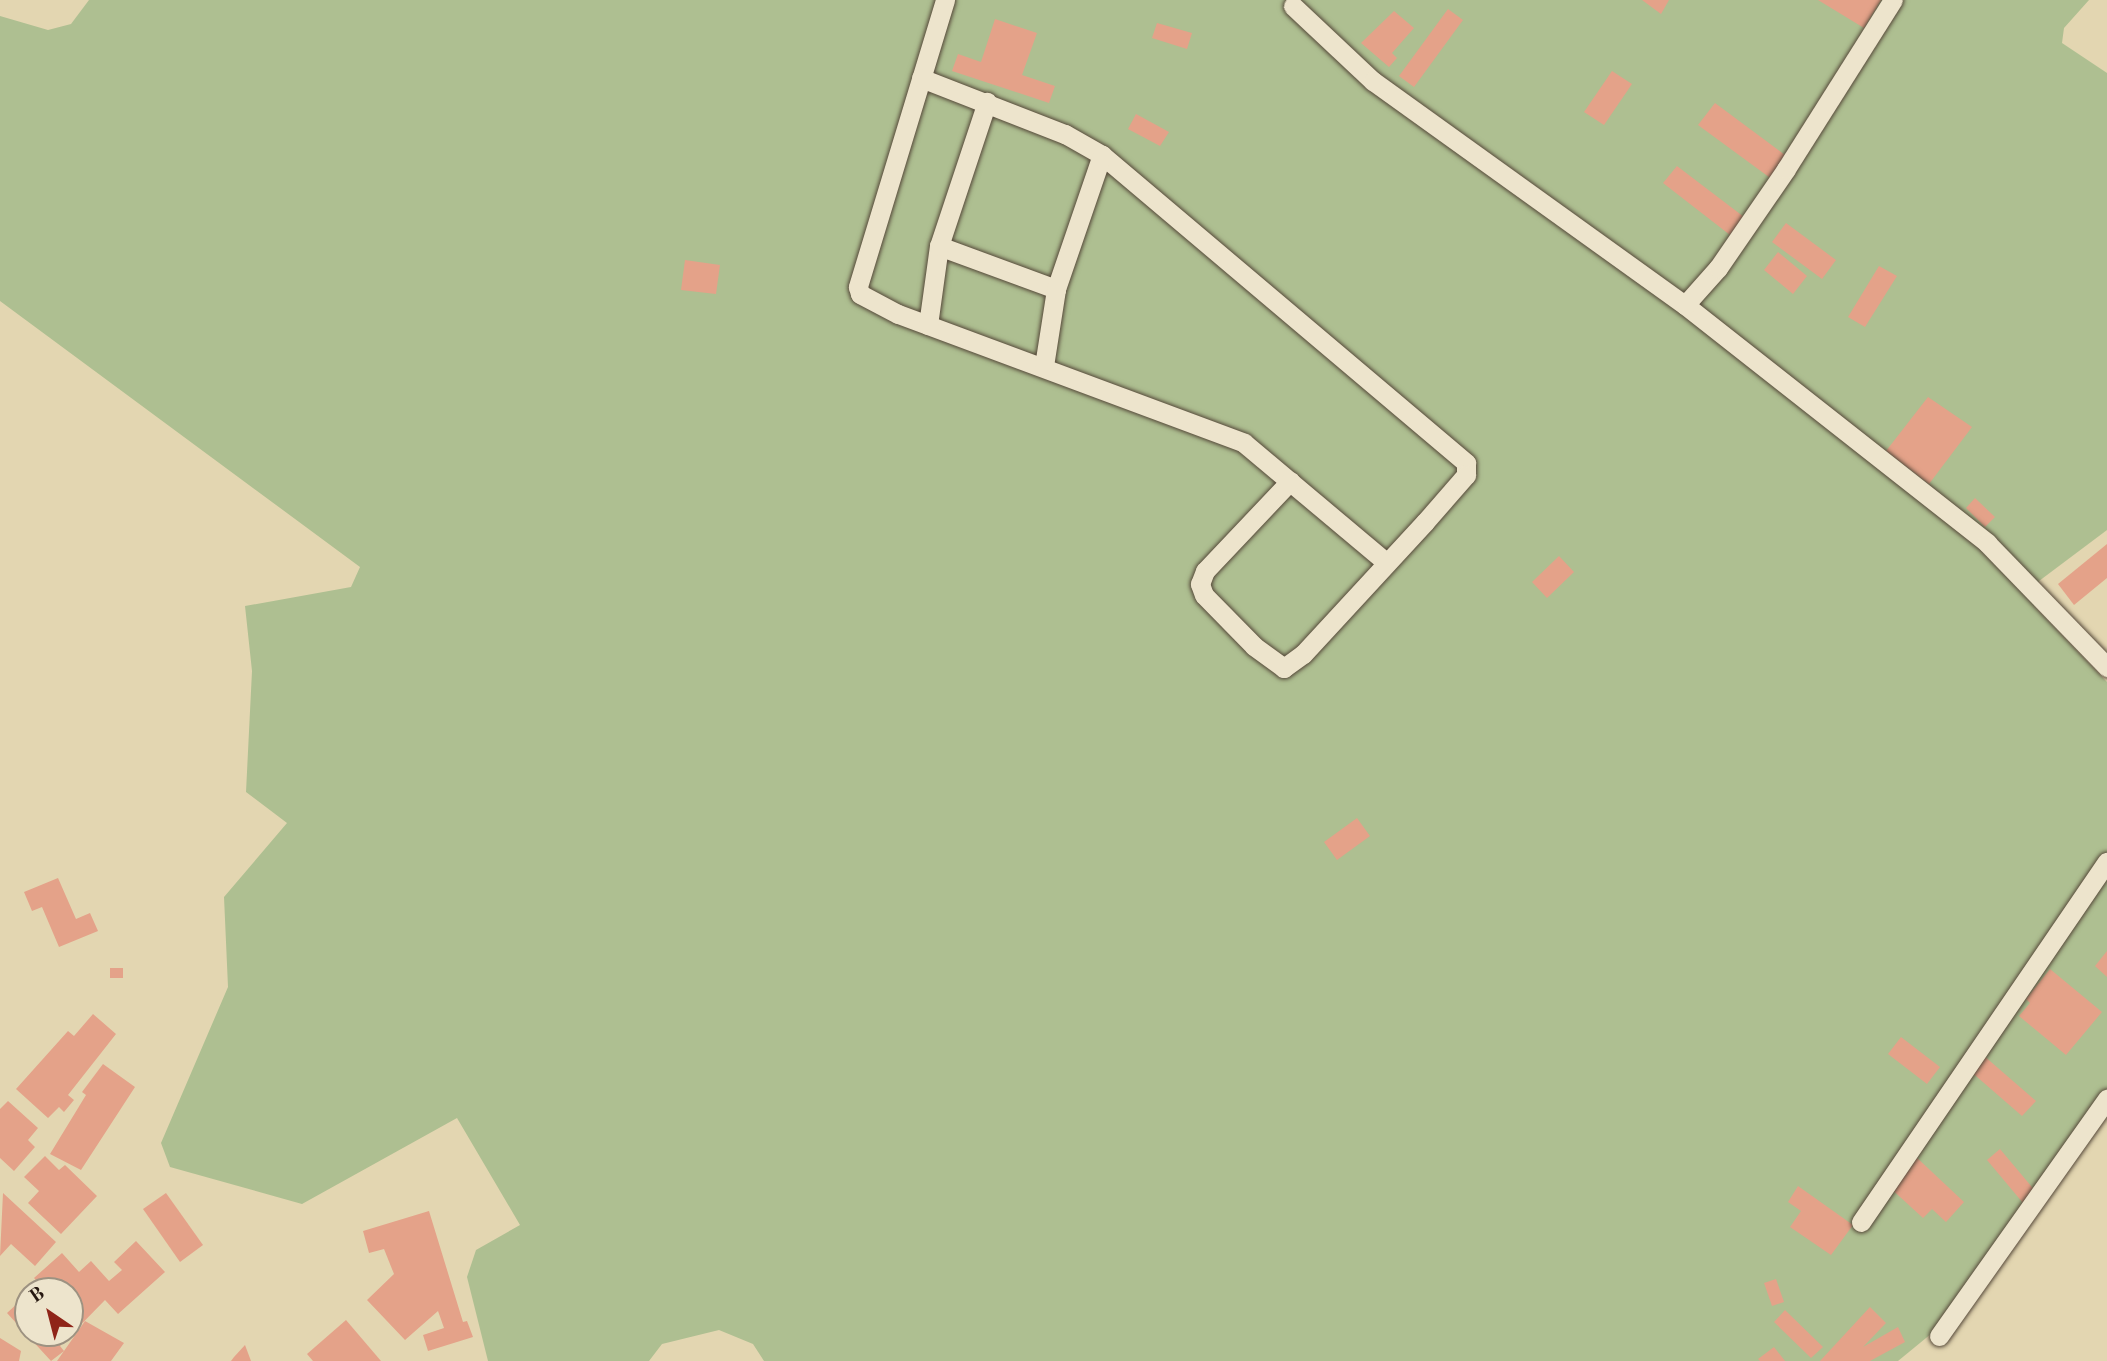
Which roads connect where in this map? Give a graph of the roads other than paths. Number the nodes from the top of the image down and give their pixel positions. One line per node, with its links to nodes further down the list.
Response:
1 (945, 0): 4 (street)
2 (1893, 0): 9 (street)
3 (1293, 6): 9 (street)
4 (921, 78): 5 (street); 10 (street)
5 (987, 102): 6 (street); 7 (street)
6 (1102, 155): 8 (street); 13 (street)
7 (939, 246): 8 (street); 10 (street)
8 (1056, 289): 11 (street)
9 (1685, 305): 14 (street)
10 (928, 325): 11 (street)
11 (1044, 366): 12 (street)
12 (1290, 481): 13 (street); 13 (street)
13 (1386, 562)
14 (2107, 667)
15 (2107, 862): 17 (street)
16 (2107, 1099): 18 (street)
17 (1861, 1222)
18 (1939, 1336)

